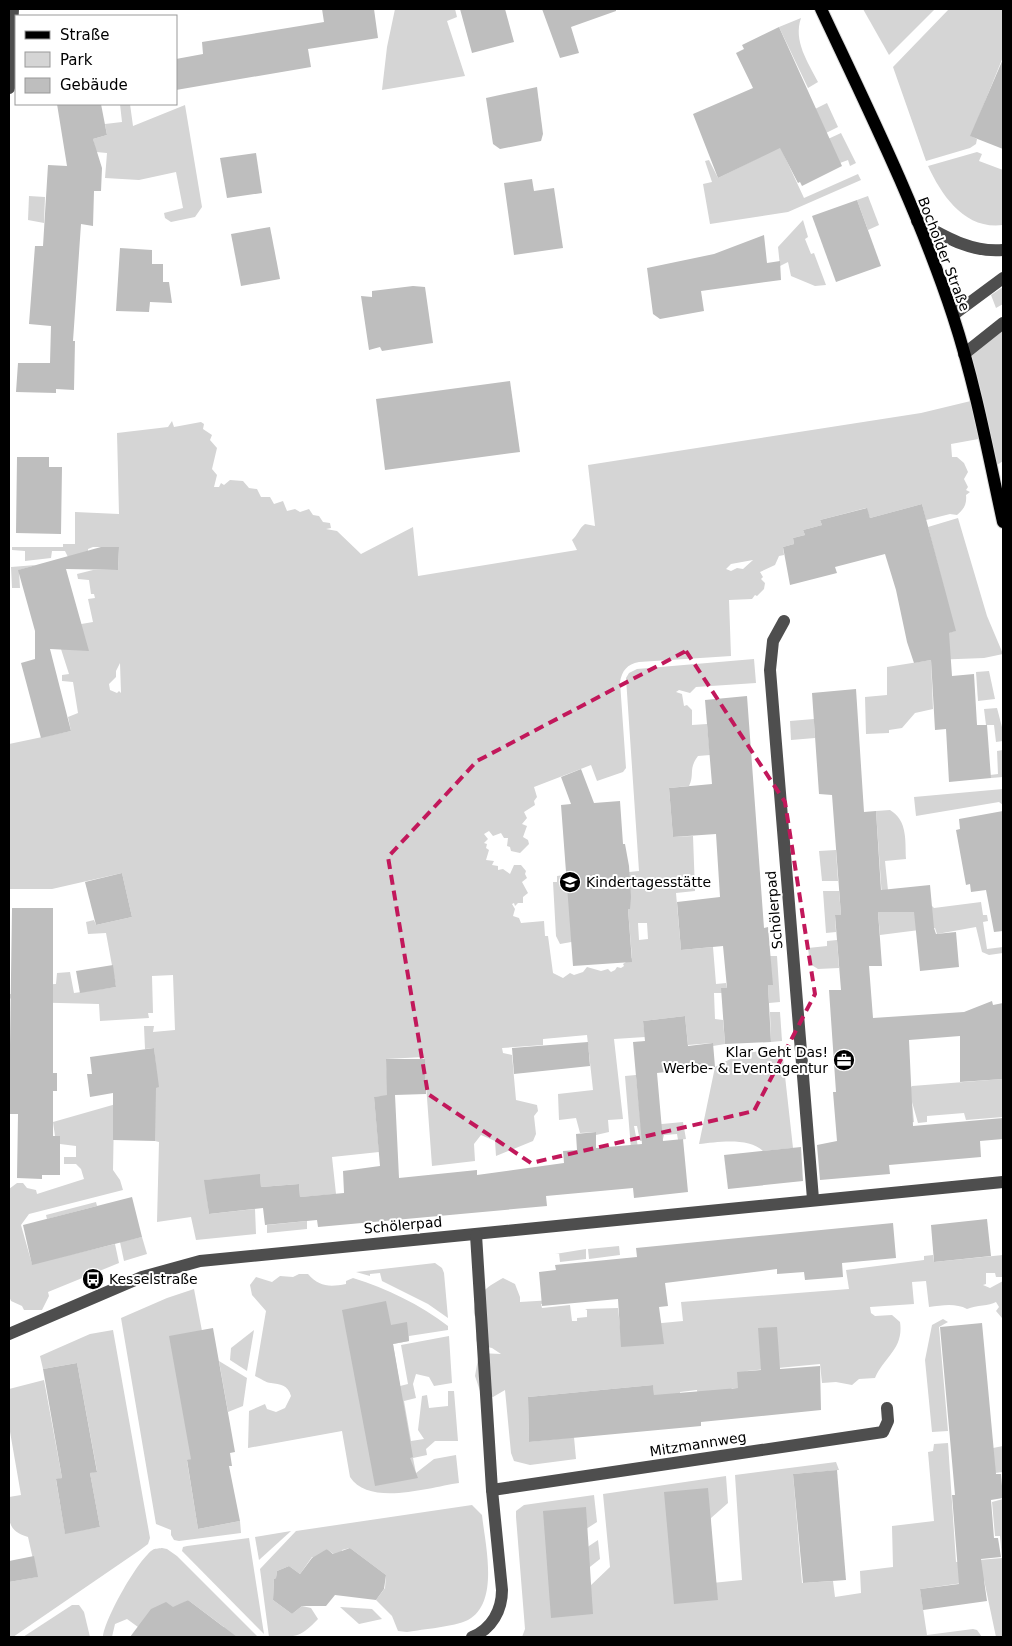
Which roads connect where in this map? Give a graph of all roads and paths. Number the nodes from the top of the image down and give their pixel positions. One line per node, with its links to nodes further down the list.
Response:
1 (13, 9): 3 (street)
2 (821, 9): 5 (main road, Bocholder Straße)
3 (9, 61): 4 (street)
4 (9, 88)
5 (916, 222): 6 (street); 8 (main road, Bocholder Straße)
6 (1003, 250)
7 (1003, 278): 8 (street)
8 (952, 315): 10 (main road, Bocholder Straße)
9 (1003, 323): 10 (street)
10 (964, 354): 11 (main road, Bocholder Straße)
11 (1003, 522)
12 (784, 621): 14 (street, Schölerpad)
13 (1003, 1182): 14 (street, Schölerpad)
14 (812, 1199): 15 (street, Schölerpad)
15 (476, 1235): 16 (street, Schölerpad); 18 (street)
16 (9, 1334)
17 (886, 1408): 18 (street, Mitzmannweg)
18 (492, 1490): 19 (street)
19 (472, 1637)

